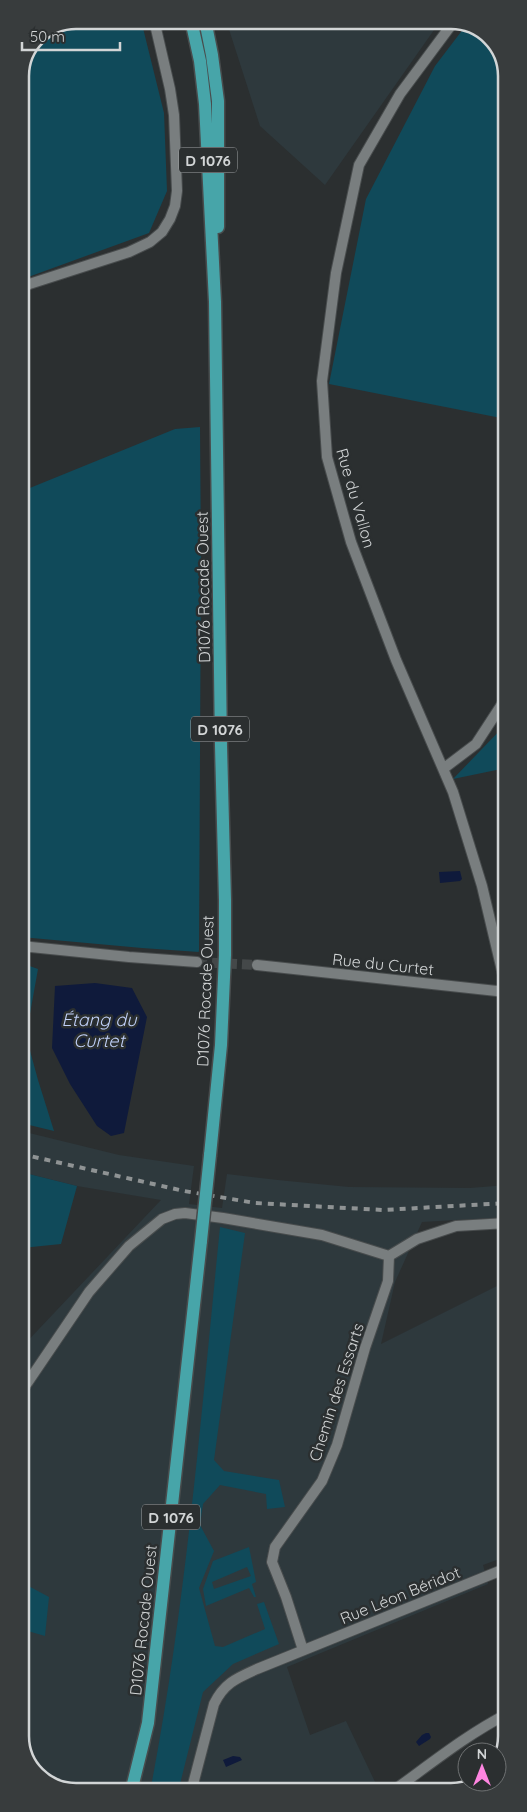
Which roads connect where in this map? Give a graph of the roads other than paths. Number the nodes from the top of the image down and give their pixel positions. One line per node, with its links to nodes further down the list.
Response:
1 (156, 29): 5 (street)
2 (193, 29): 6 (main road, D1076 Rocade Ouest / D 1076)
3 (207, 29): 6 (main road, D 1076)
4 (448, 29): 8 (street, Rue du Vallon)
5 (29, 283)
6 (215, 302): 20 (main road, D1076 Rocade Ouest / D 1076, bridge)
7 (498, 710): 8 (street)
8 (443, 769): 10 (street, Rue du Vallon)
9 (29, 947): 11 (street)
10 (498, 954)
11 (198, 962)
12 (257, 965): 13 (street, Rue du Curtet)
13 (498, 990)
14 (498, 1224): 15 (street)
15 (389, 1256): 16 (street); 18 (street, Chemin des Essarts)
16 (29, 1381)
17 (498, 1572): 18 (street, Rue Léon Béridot)
18 (303, 1650): 21 (street)
19 (498, 1719): 22 (street)
20 (133, 1783)
21 (193, 1783)
22 (404, 1783)

